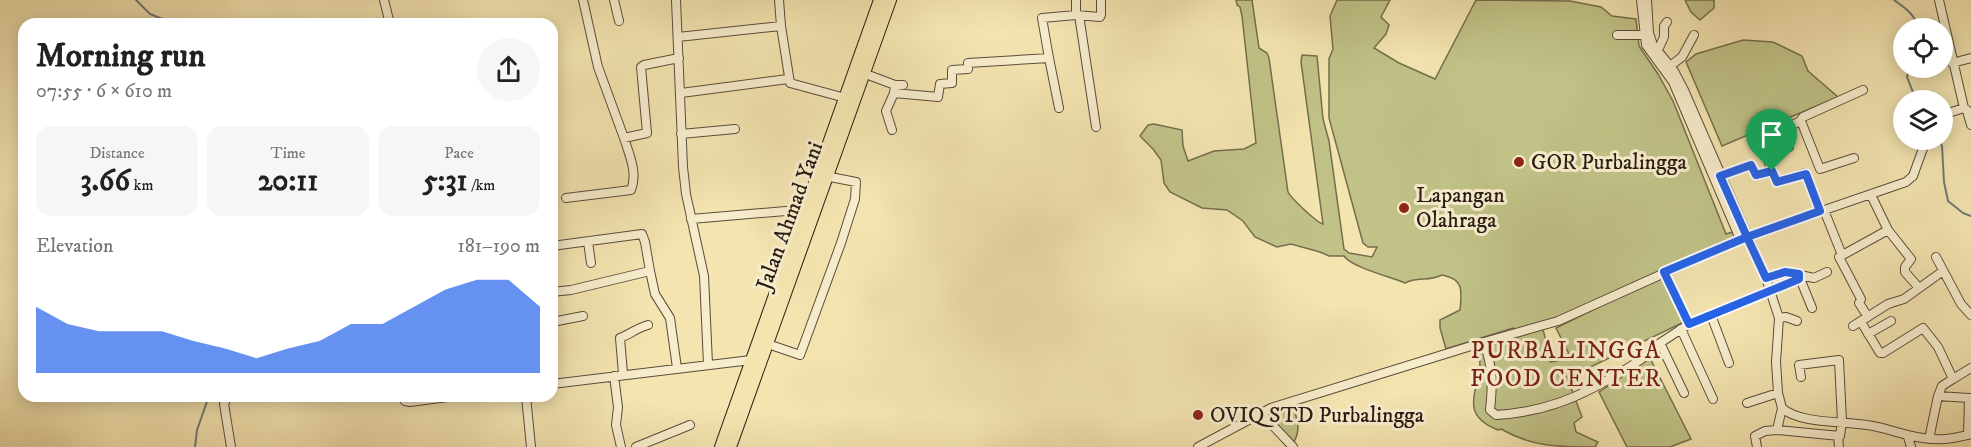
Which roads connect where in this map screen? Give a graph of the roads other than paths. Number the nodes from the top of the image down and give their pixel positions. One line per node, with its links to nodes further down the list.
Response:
1 (384, 0): 13 (street)
2 (583, 0): 44 (street)
3 (614, 0): 15 (street)
4 (676, 0): 21 (street)
5 (779, 0): 17 (street)
6 (880, 0): 34 (main road, Jalan Ahmad Yani)
7 (890, 0): 29 (main road, Jalan Ahmad Yani)
8 (1076, 0): 12 (street)
9 (1101, 0): 12 (street)
10 (1939, 0): 14 (street)
11 (1644, 4): 19 (street); 22 (street)
12 (1078, 15): 24 (street); 40 (street)
13 (388, 18)
14 (1943, 18)
15 (619, 21)
16 (1667, 22): 22 (street)
17 (781, 26): 21 (street); 30 (street)
18 (1617, 34): 19 (street)
19 (1644, 35): 56 (street)
20 (1694, 35): 27 (street)
21 (678, 37): 23 (street)
22 (1657, 52): 27 (street)
23 (679, 58): 33 (street); 44 (street)
24 (1049, 58): 31 (street); 35 (street)
25 (1971, 58): 26 (street)
26 (1953, 63)
27 (1670, 66): 49 (street)
28 (1953, 66): 36 (street)
29 (863, 73): 31 (street); 34 (main road, Jalan Ahmad Yani)
30 (788, 79): 33 (street); 34 (street)
31 (897, 88): 42 (street)
32 (1863, 90): 38 (street)
33 (681, 93): 43 (street)
34 (849, 99): 47 (main road, Jalan Ahmad Yani)
35 (1059, 108)
36 (1968, 111): 37 (street); 39 (street)
37 (1953, 113)
38 (1800, 121): 46 (street); 48 (street)
39 (1971, 125)
40 (1096, 127)
41 (735, 129): 43 (street)
42 (892, 130)
43 (681, 134): 54 (street)
44 (624, 138): 51 (street)
45 (1922, 150): 50 (street)
46 (1854, 158)
47 (824, 169): 53 (main road, Jalan Ahmad Yani); 84 (street)
48 (1772, 171): 49 (street); 52 (street)
49 (1720, 176): 56 (street)
50 (1871, 195): 52 (street); 55 (street)
51 (566, 198)
52 (1822, 210): 56 (street); 59 (street)
53 (808, 215): 54 (street); 84 (main road, Jalan Ahmad Yani)
54 (691, 219): 89 (street)
55 (1888, 230): 59 (street); 68 (street)
56 (1746, 240): 64 (street); 67 (street)
57 (588, 242): 58 (street); 61 (street); 63 (street)
58 (558, 245)
59 (1842, 255): 79 (street)
60 (1936, 257): 62 (street)
61 (591, 263)
62 (1943, 271): 68 (street); 72 (street)
63 (650, 272): 70 (street); 90 (street)
64 (1664, 272): 80 (street); 85 (street)
65 (1827, 272): 66 (street)
66 (1799, 277): 67 (street); 69 (street); 71 (street)
67 (1766, 278): 69 (street)
68 (1918, 288): 79 (street)
69 (1771, 290): 73 (street); 75 (street)
70 (558, 291)
71 (1812, 308)
72 (1970, 314)
73 (1711, 315): 80 (street); 88 (street)
74 (583, 316): 76 (street)
75 (1779, 318): 77 (street); 98 (street)
76 (558, 321)
77 (1797, 321)
78 (1891, 321): 83 (street)
79 (1861, 322): 83 (street)
80 (1689, 324): 82 (street)
81 (648, 325): 92 (street)
82 (1682, 329): 86 (street); 101 (street)
83 (1868, 334): 95 (street)
84 (762, 342): 87 (main road, Jalan Ahmad Yani); 120 (main road, Jalan Ahmad Yani)
85 (1484, 342): 86 (street); 106 (street)
86 (1660, 343): 97 (street)
87 (751, 360): 89 (street); 119 (main road, Jalan Ahmad Yani)
88 (1729, 363)
89 (708, 364): 90 (street)
90 (677, 368): 92 (street)
91 (1971, 368): 95 (street)
92 (623, 374): 93 (street)
93 (614, 376): 96 (street); 117 (street)
94 (1801, 376): 107 (street)
95 (1953, 379): 99 (street)
96 (558, 382)
97 (1684, 393)
98 (1778, 393): 104 (street); 105 (street)
99 (1938, 396): 100 (street); 114 (street)
100 (1970, 398): 111 (street)
101 (1713, 399)
102 (225, 402): 115 (street)
103 (527, 402): 116 (street)
104 (1747, 403)
105 (1782, 408): 109 (street); 110 (street)
106 (1261, 413): 121 (street); 122 (street)
107 (1842, 422): 109 (street); 112 (street); 113 (street)
108 (690, 425): 118 (street)
109 (1814, 425): 110 (street); 112 (street)
110 (1777, 427): 123 (street)
111 (1969, 434): 114 (street)
112 (1840, 435): 124 (street)
113 (1908, 437): 114 (street); 125 (street)
114 (1929, 439)
115 (231, 447)
116 (531, 447)
117 (621, 447)
118 (636, 447)
119 (721, 447)
120 (730, 447)
121 (1198, 447)
122 (1293, 447)
123 (1757, 447)
124 (1839, 447)
125 (1911, 447)

